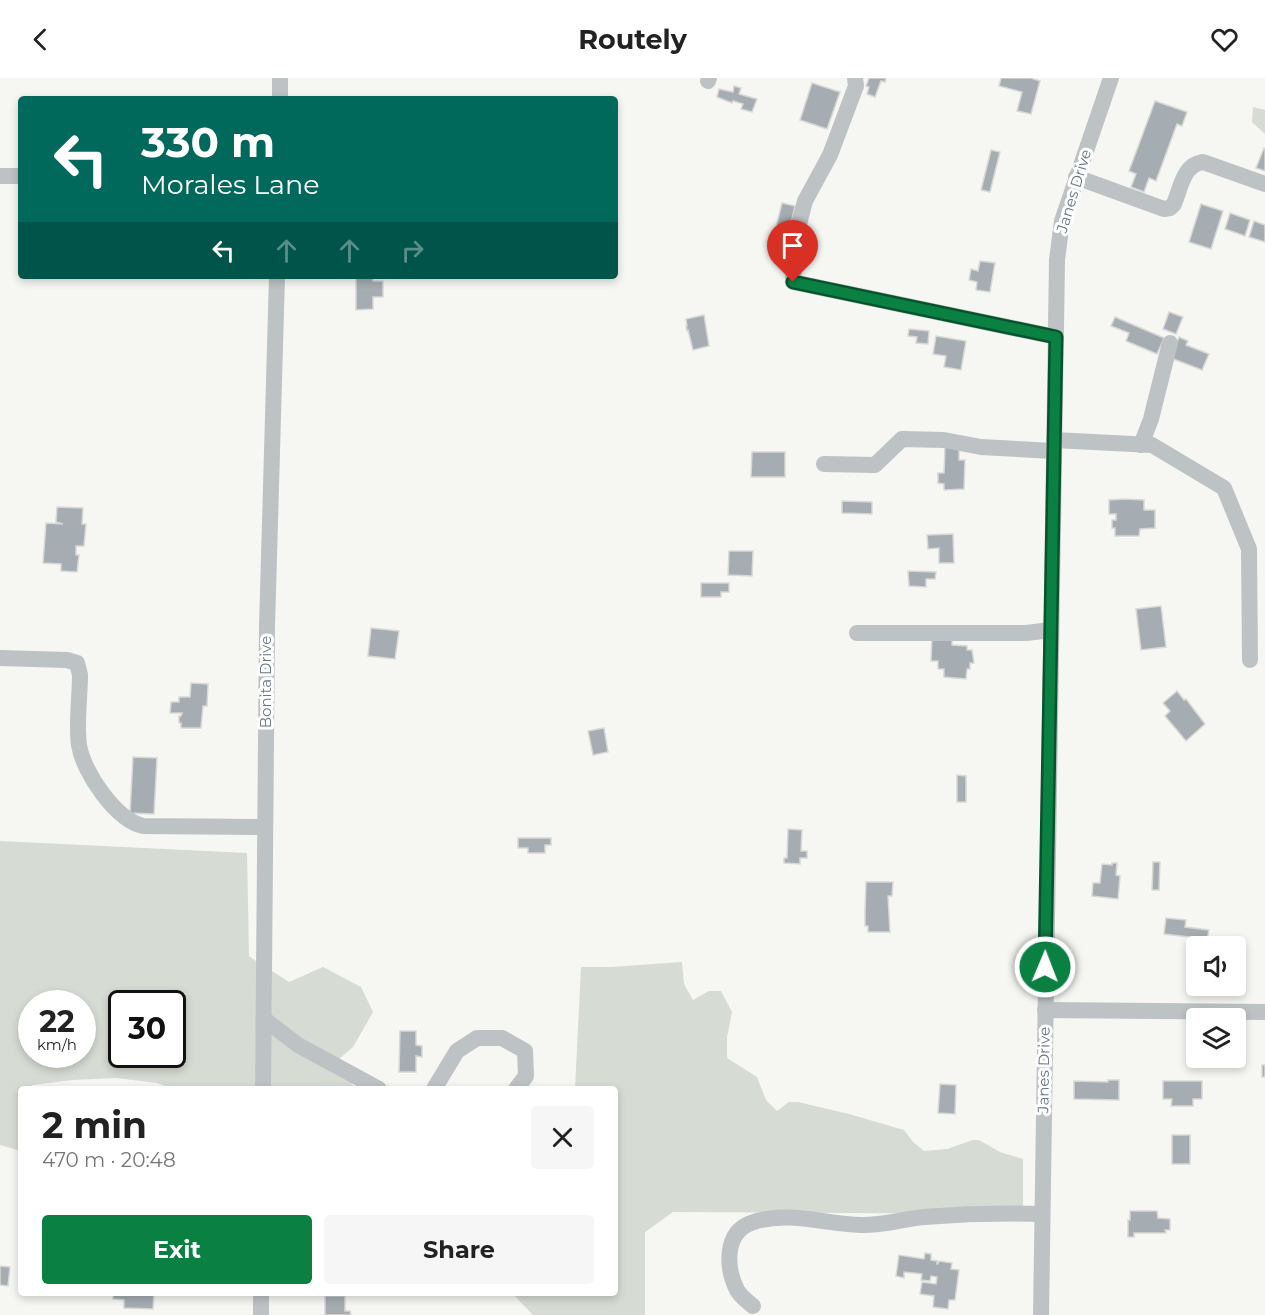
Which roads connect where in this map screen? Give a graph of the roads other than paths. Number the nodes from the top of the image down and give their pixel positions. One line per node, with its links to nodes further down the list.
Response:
1 (280, 78): 4 (street)
2 (855, 78): 10 (street)
3 (1111, 78): 7 (street, Janes Drive)
4 (280, 96)
5 (0, 176): 6 (street)
6 (18, 176)
7 (1076, 177): 8 (street); 10 (street, Janes Drive)
8 (1265, 184)
9 (277, 279): 19 (street, Bonita Drive)
10 (1056, 337): 13 (street, Janes Drive)
11 (1170, 343): 12 (street)
12 (1141, 444): 13 (street); 18 (street)
13 (1054, 445): 14 (street); 15 (street, Janes Drive)
14 (824, 464)
15 (1051, 630): 16 (street); 20 (street, Janes Drive)
16 (857, 633)
17 (0, 658): 19 (street)
18 (1250, 660)
19 (266, 827): 22 (street, Bonita Drive)
20 (1045, 1010): 21 (street); 27 (street, Janes Drive)
21 (1265, 1012)
22 (264, 1019): 23 (street, Bonita Drive); 24 (street)
23 (262, 1086)
24 (373, 1086)
25 (436, 1086): 26 (street)
26 (518, 1086)
27 (1042, 1214): 29 (street); 31 (street, Janes Drive)
28 (261, 1296): 30 (street)
29 (753, 1306)
30 (261, 1315)
31 (1041, 1315)

